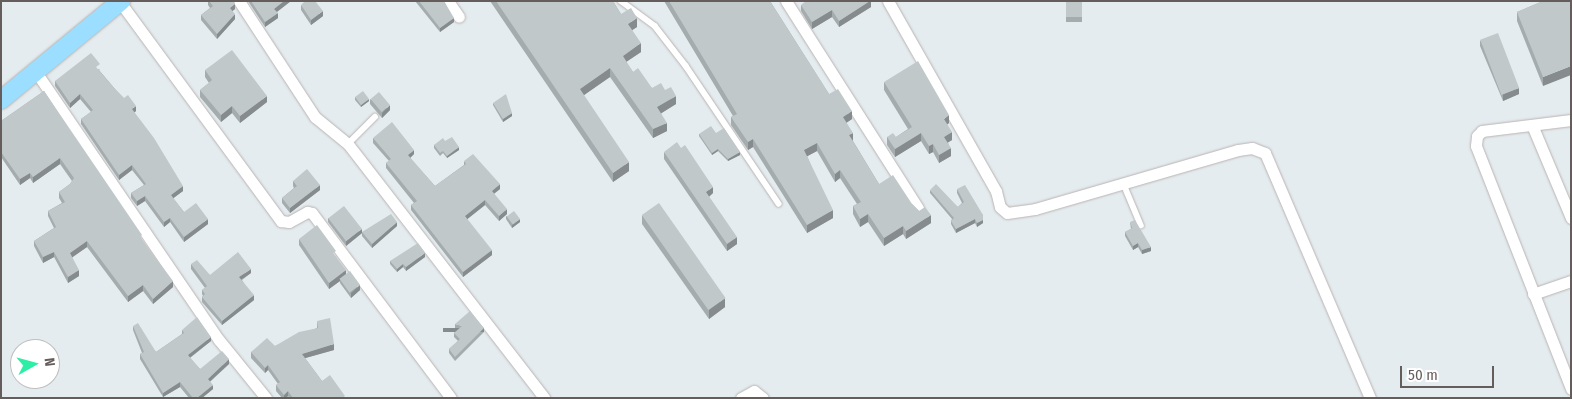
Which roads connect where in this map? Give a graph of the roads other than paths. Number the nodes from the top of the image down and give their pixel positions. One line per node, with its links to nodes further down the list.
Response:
1 (239, 1): 13 (street)
2 (448, 1): 7 (street)
3 (621, 1): 15 (lane)
4 (786, 1): 16 (street)
5 (888, 1): 14 (street)
6 (121, 2): 8 (highway); 23 (street)
7 (459, 17)
8 (36, 72): 9 (highway); 22 (street)
9 (1, 100)
10 (375, 117): 13 (lane)
11 (1571, 120): 12 (street)
12 (1532, 125): 17 (street); 20 (street)
13 (348, 144): 24 (street)
14 (1124, 182): 18 (lane); 27 (street)
15 (779, 204)
16 (918, 208)
17 (1571, 218)
18 (1141, 225)
19 (1571, 282): 20 (street)
20 (1533, 294): 21 (street)
21 (1571, 389)
22 (266, 398)
23 (452, 398)
24 (544, 398)
25 (741, 398): 26 (street)
26 (763, 398)
27 (1370, 398)

